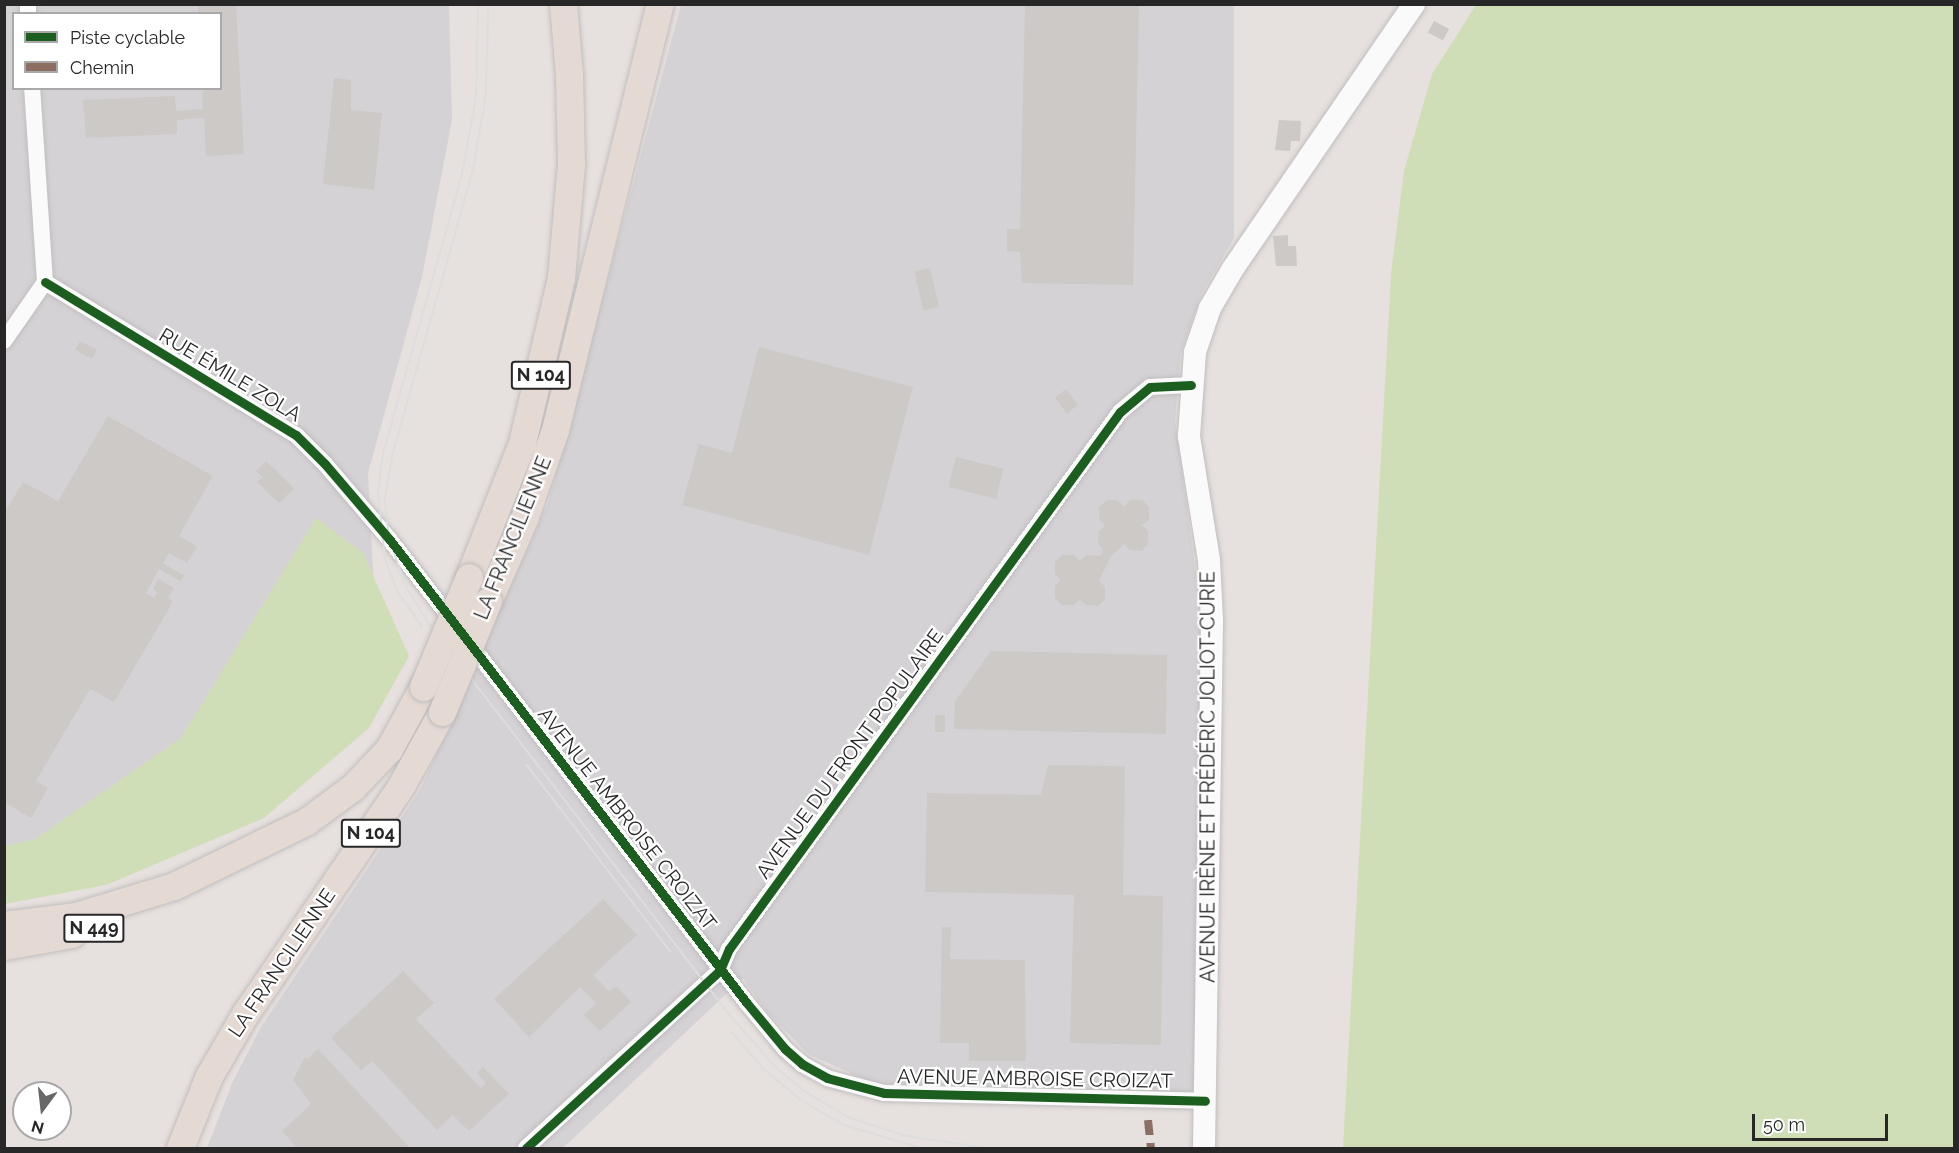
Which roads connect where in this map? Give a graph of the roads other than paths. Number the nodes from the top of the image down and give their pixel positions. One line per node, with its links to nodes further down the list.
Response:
1 (563, 4): 5 (highway, LA FRANCILIENNE / N 104)
2 (579, 4): 5 (highway)
3 (660, 4): 16 (highway, LA FRANCILIENNE / N 104, bridge)
4 (1414, 4): 9 (main road, AVENUE IRÈNE ET FRÉDÉRIC JOLIOT-CURIE)
5 (569, 75): 11 (highway, LA FRANCILIENNE / N 104, bridge)
6 (32, 90): 7 (street)
7 (45, 282): 8 (street); 10 (street, RUE ÉMILE ZOLA)
8 (4, 341)
9 (1191, 385): 14 (street, AVENUE DU FRONT POPULAIRE); 15 (main road, AVENUE IRÈNE ET FRÉDÉRIC JOLIOT-CURIE)
10 (485, 668): 14 (street, AVENUE AMBROISE CROIZAT)
11 (174, 886): 12 (highway, LA FRANCILIENNE / N 104); 13 (highway, N 449)
12 (4, 925)
13 (4, 946)
14 (720, 970): 15 (street, AVENUE AMBROISE CROIZAT); 17 (street, AVENUE DU FRONT POPULAIRE)
15 (1205, 1101): 18 (main road, AVENUE IRÈNE ET FRÉDÉRIC JOLIOT-CURIE)
16 (180, 1149)
17 (525, 1149)
18 (1204, 1149)

